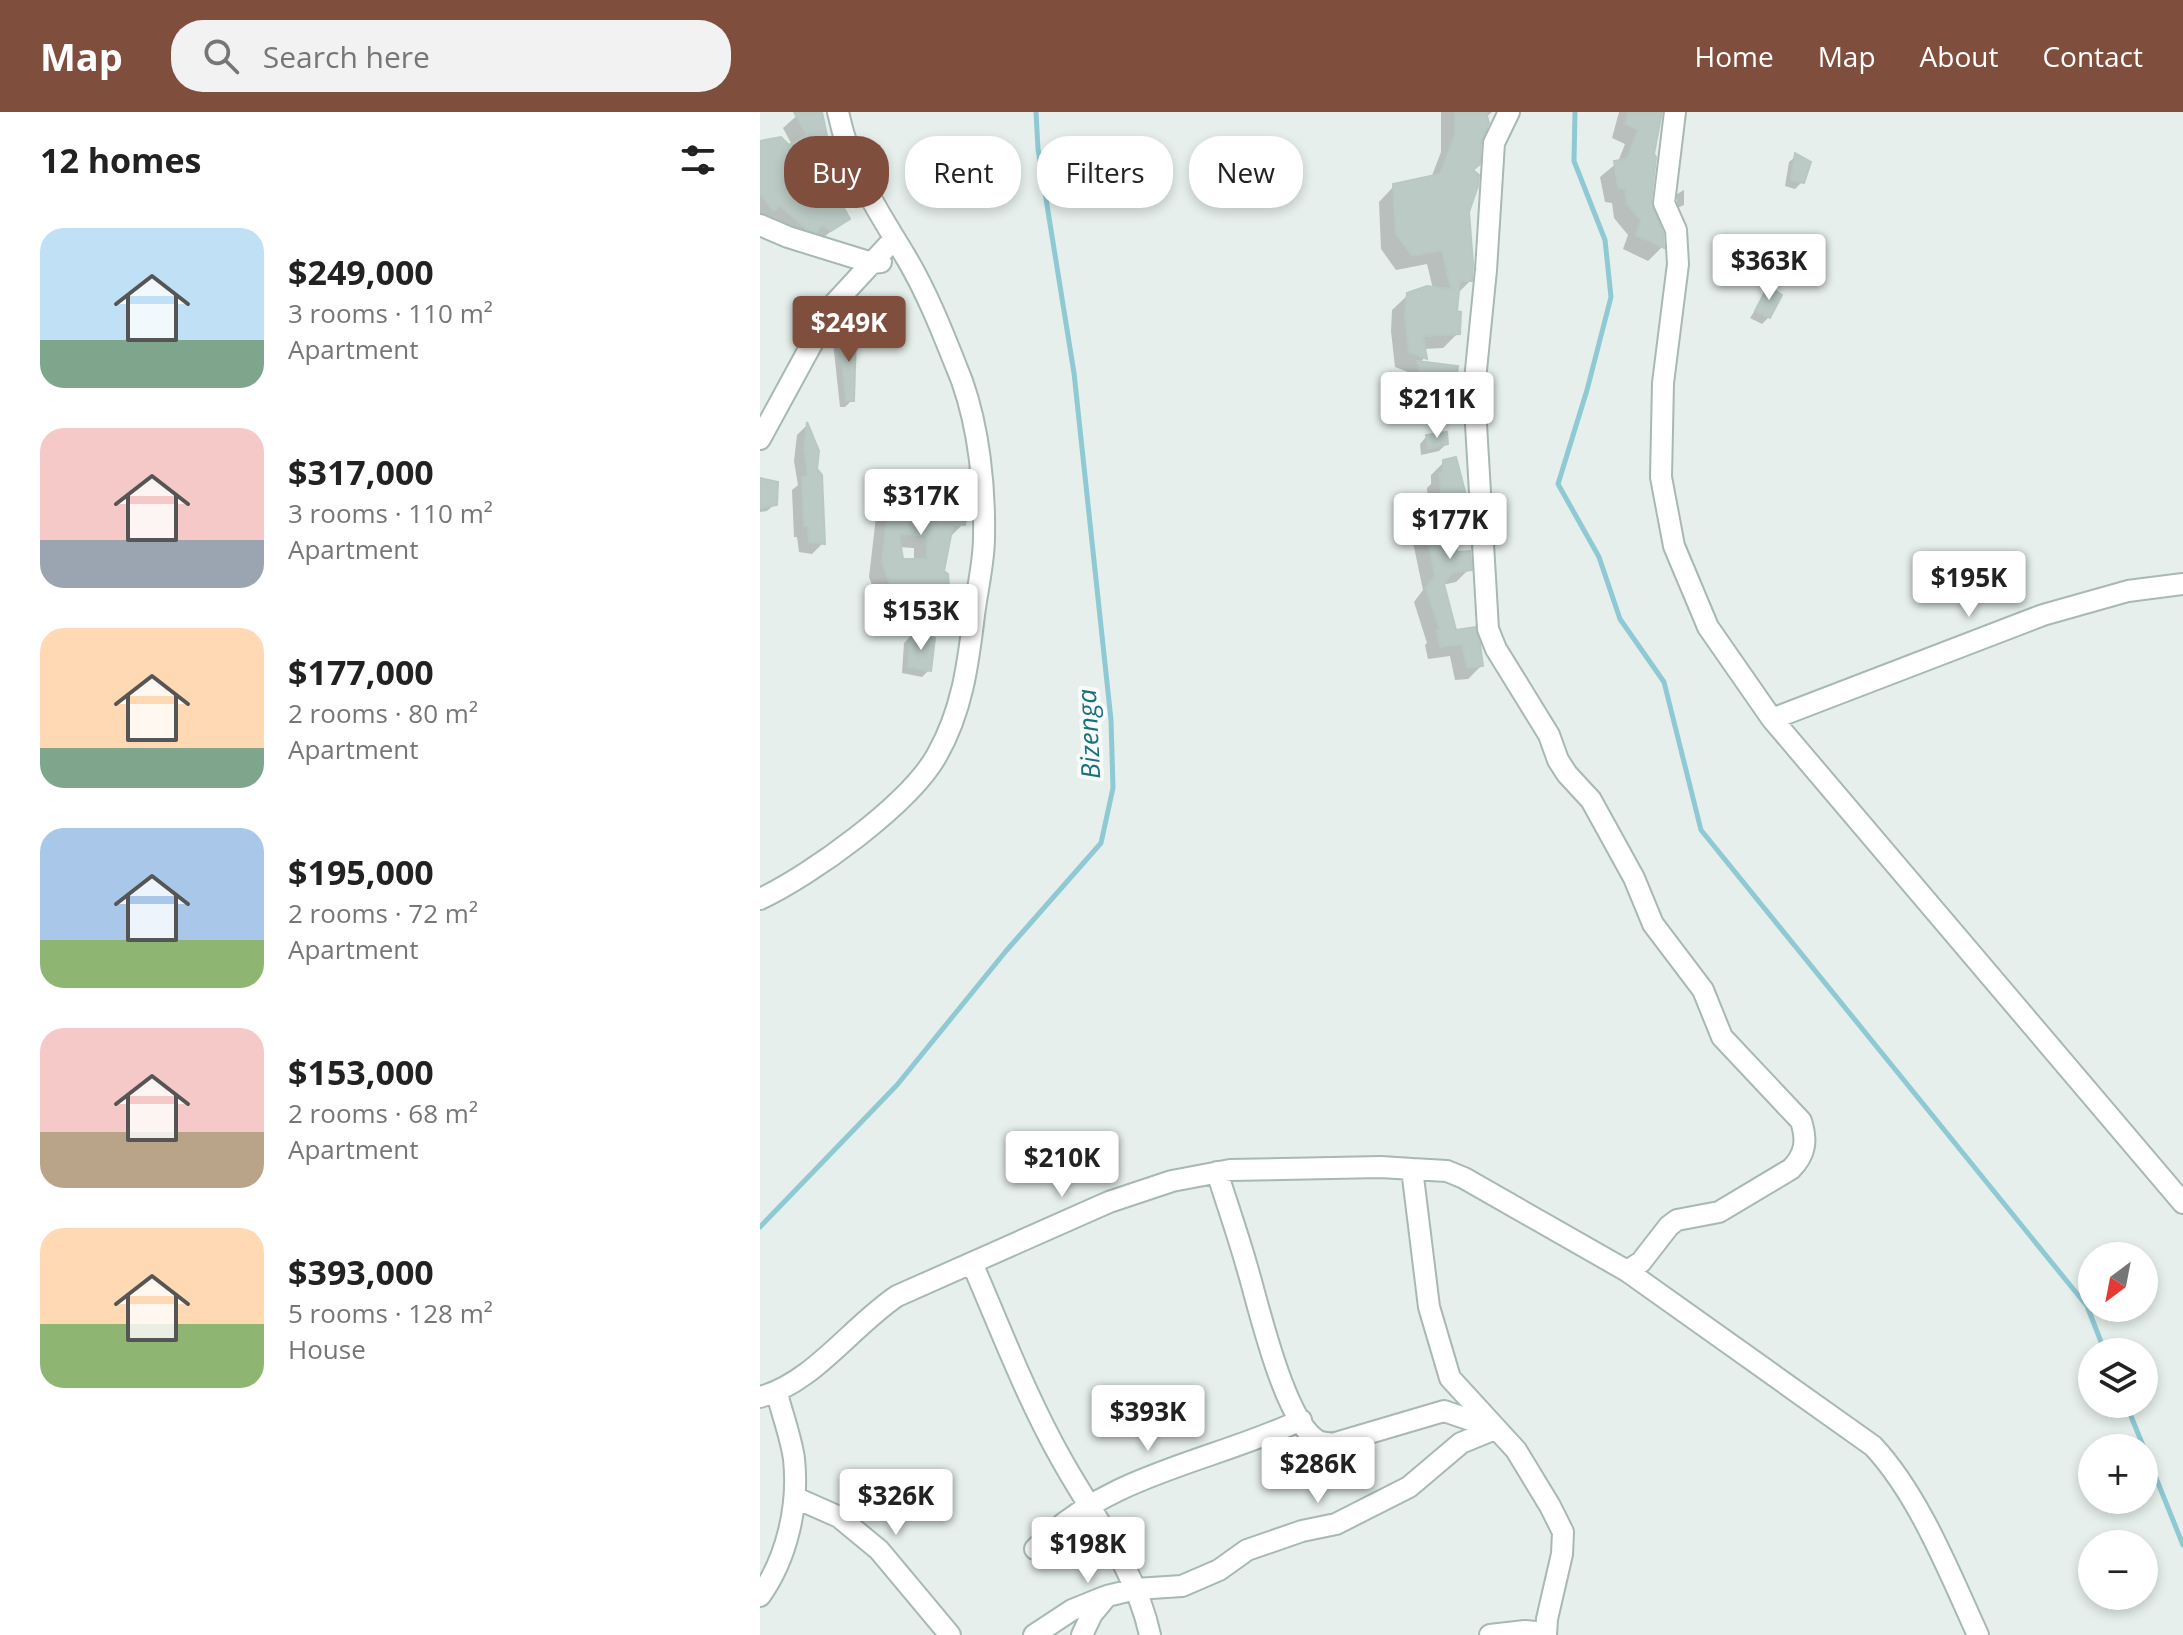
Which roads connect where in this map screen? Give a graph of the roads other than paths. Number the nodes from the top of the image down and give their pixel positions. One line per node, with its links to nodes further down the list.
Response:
1 (838, 112): 5 (street)
2 (1509, 112): 16 (street)
3 (1675, 112): 10 (street)
4 (760, 225): 7 (street)
5 (894, 239): 6 (street); 7 (street)
6 (908, 260): 7 (street); 11 (street)
7 (872, 263): 8 (street)
8 (760, 439)
9 (2183, 584): 10 (street)
10 (1772, 719): 14 (street)
11 (760, 899)
12 (1412, 1169): 13 (street); 16 (street); 19 (street)
13 (1217, 1172): 15 (street); 18 (street)
14 (2183, 1203)
15 (972, 1263): 17 (street); 21 (street)
16 (1627, 1271): 32 (street)
17 (768, 1395): 20 (street)
18 (1301, 1420): 19 (street); 21 (street)
19 (1495, 1429): 23 (street); 26 (street)
20 (796, 1498): 24 (street); 27 (street)
21 (1091, 1504): 22 (street); 23 (street)
22 (1035, 1549)
23 (1136, 1589): 25 (street); 30 (street)
24 (760, 1596)
25 (1107, 1596): 28 (street); 29 (street)
26 (1546, 1634): 31 (street)
27 (950, 1635)
28 (1034, 1635)
29 (1082, 1635)
30 (1150, 1635)
31 (1490, 1635)
32 (1978, 1635)

